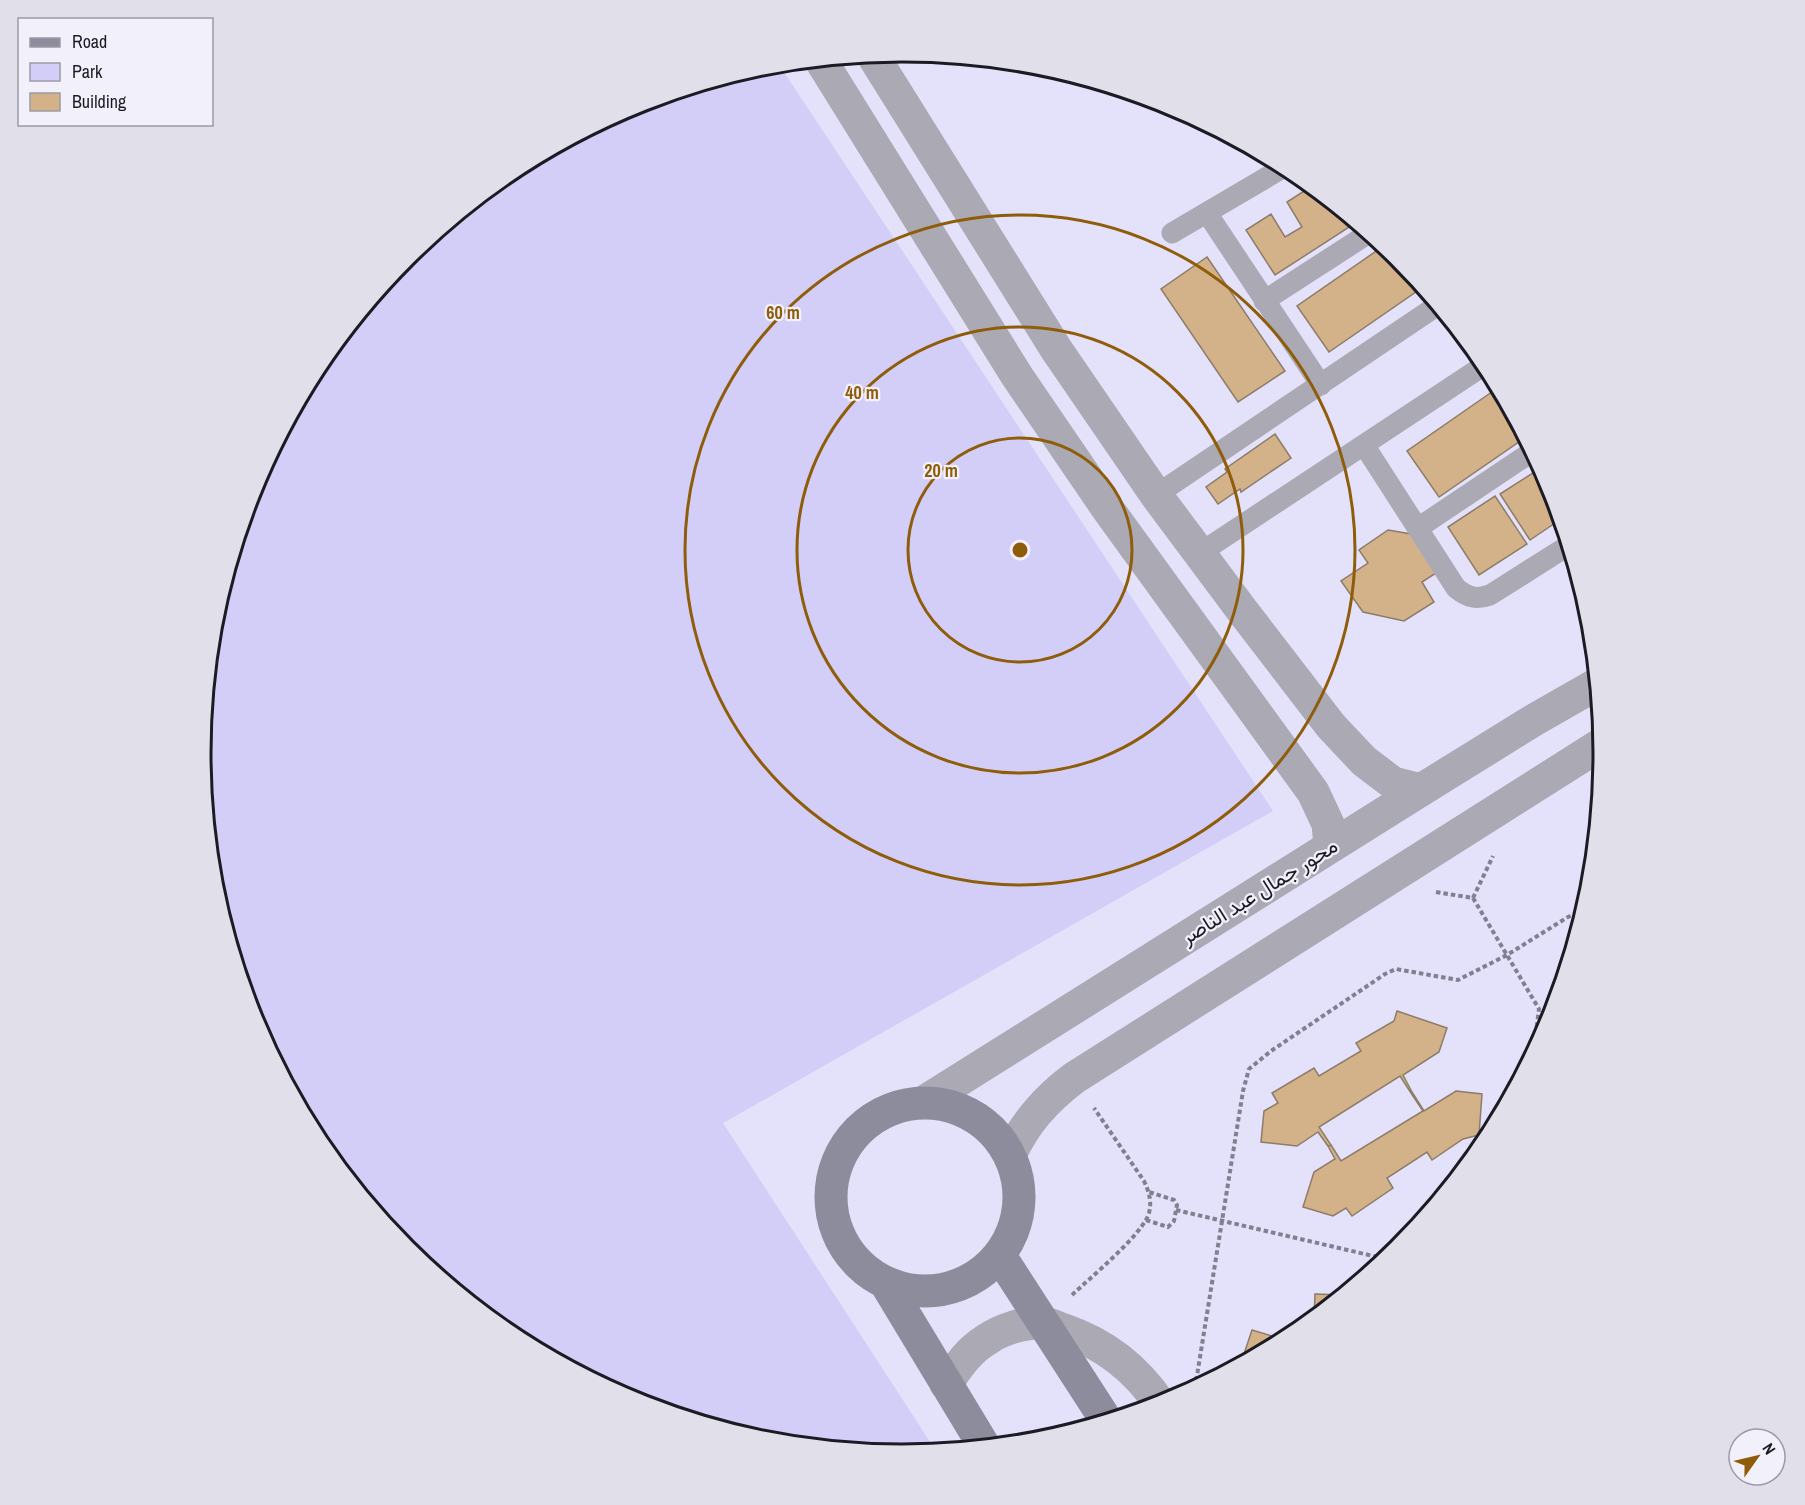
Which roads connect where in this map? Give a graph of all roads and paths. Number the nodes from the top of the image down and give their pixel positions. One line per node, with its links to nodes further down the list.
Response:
1 (877, 63): 13 (street)
2 (824, 66): 20 (street)
3 (1276, 172): 4 (lane)
4 (1207, 213): 5 (lane); 7 (lane)
5 (1172, 233)
6 (1362, 237): 7 (lane)
7 (1264, 301): 10 (lane)
8 (1432, 309): 10 (lane)
9 (1477, 370): 11 (lane)
10 (1321, 384): 13 (lane)
11 (1364, 445): 14 (lane); 16 (lane)
12 (1526, 456): 14 (lane)
13 (1156, 495): 16 (street)
14 (1418, 528): 15 (lane)
15 (1563, 549)
16 (1200, 553): 19 (street)
17 (1590, 688): 19 (street, محور جمال عبد الناصر)
18 (1594, 748): 25 (street)
19 (1421, 790): 20 (street, محور جمال عبد الناصر)
20 (1330, 846): 26 (street, محور جمال عبد الناصر)
21 (1473, 897): 23 (path)
22 (1574, 915): 23 (path)
23 (1507, 955): 24 (path); 31 (path)
24 (1537, 1026)
25 (1074, 1078): 27 (street); 28 (path)
26 (924, 1102): 27 (main road); 34 (main road)
27 (1010, 1155): 32 (main road)
28 (1149, 1192): 29 (path); 30 (path)
29 (1176, 1210): 30 (path); 31 (path)
30 (1146, 1220): 35 (path)
31 (1222, 1222): 33 (path); 36 (path)
32 (1000, 1256): 34 (main road); 35 (main road)
33 (1375, 1256)
34 (885, 1282): 37 (main road)
35 (1043, 1323): 37 (street); 38 (street); 39 (main road)
36 (1197, 1377)
37 (946, 1384): 40 (main road)
38 (1155, 1396)
39 (1102, 1414)
40 (980, 1439)

